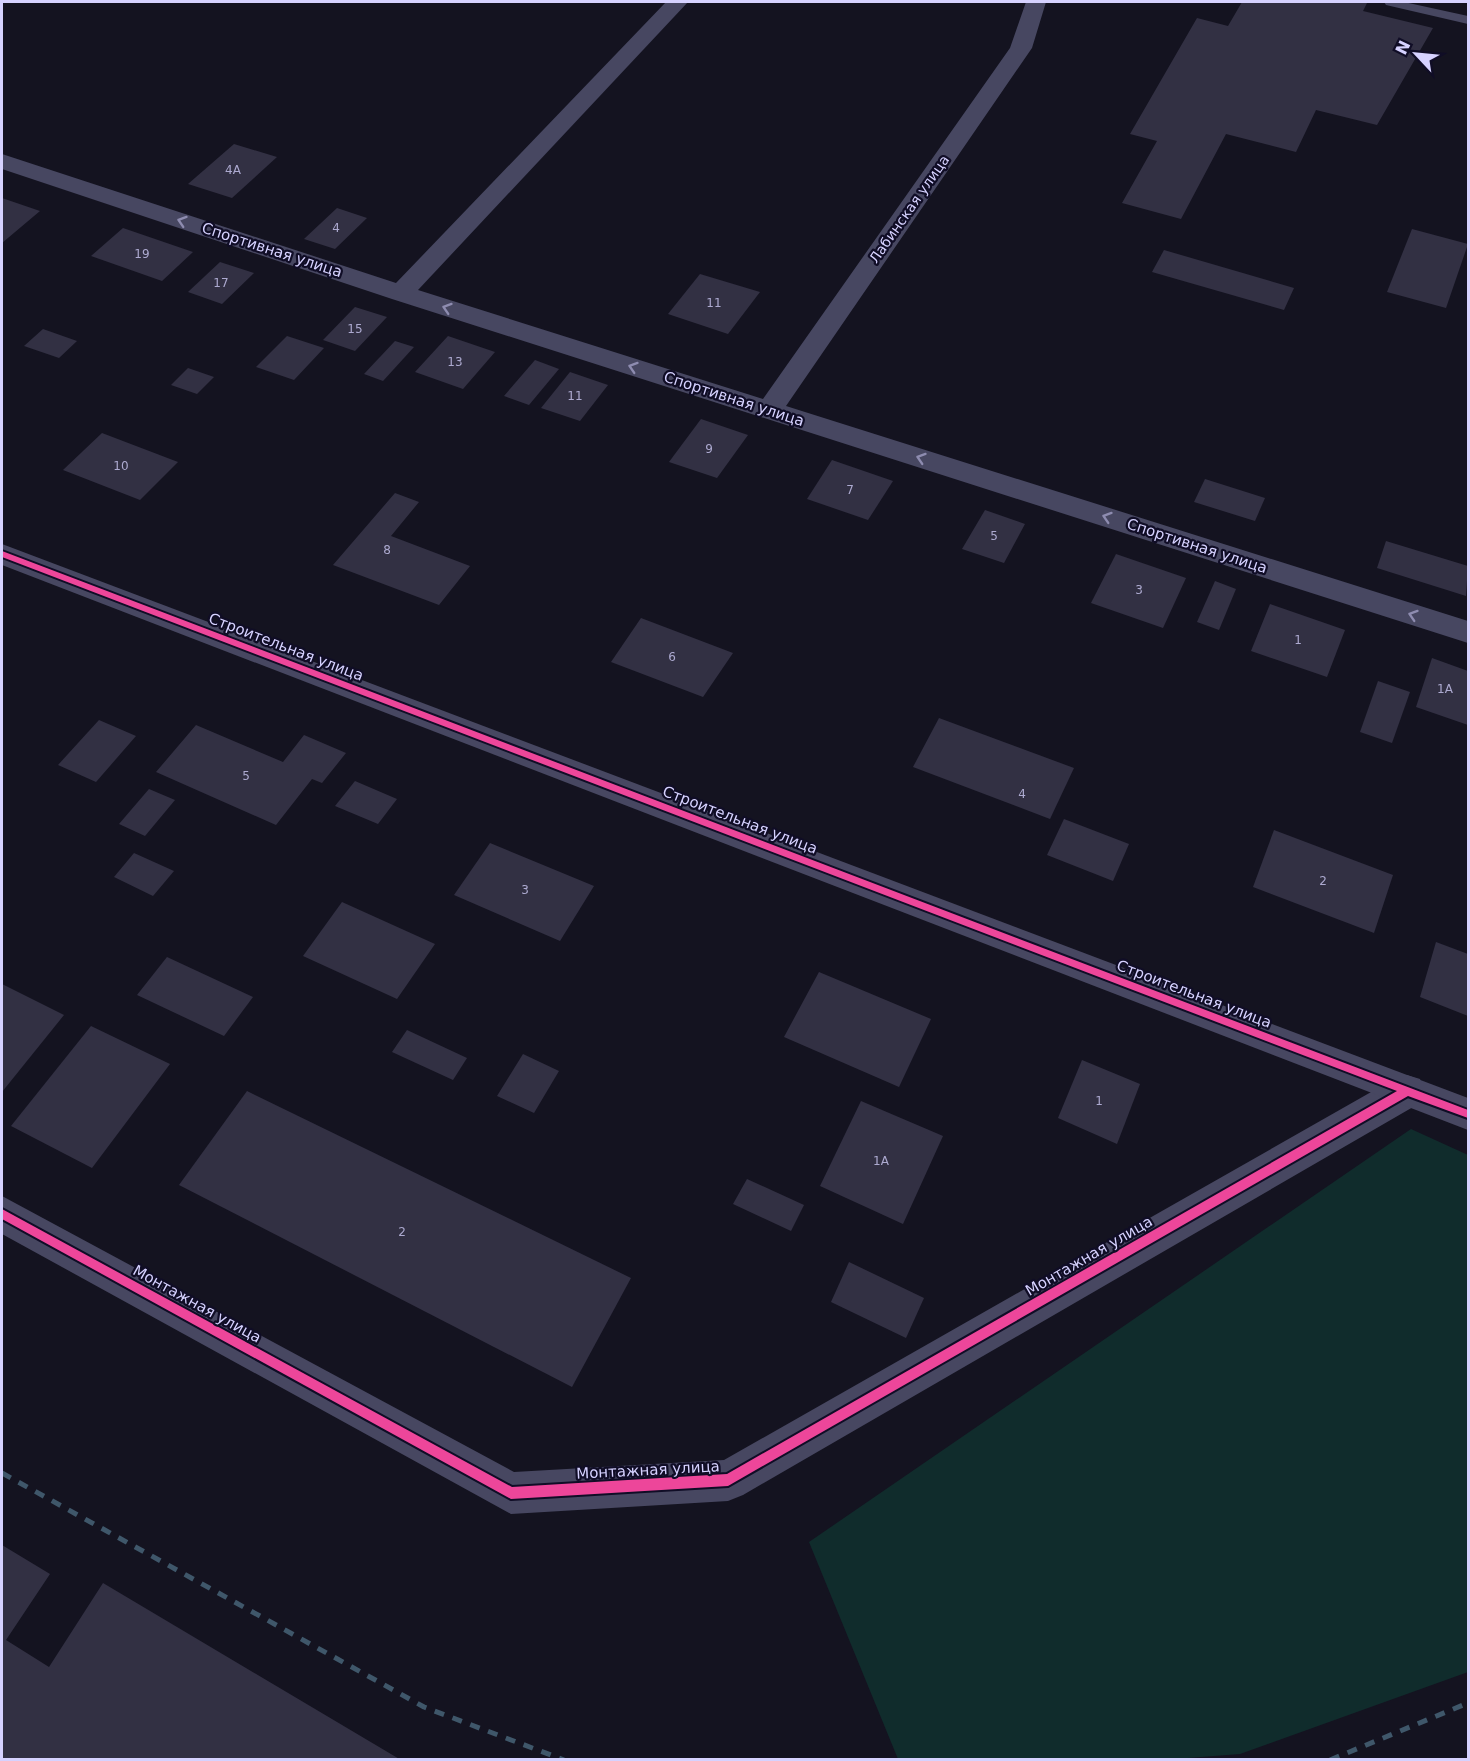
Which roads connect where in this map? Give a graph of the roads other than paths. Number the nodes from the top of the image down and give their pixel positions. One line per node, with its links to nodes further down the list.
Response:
1 (677, 2): 6 (street)
2 (1036, 2): 7 (street, Лабинская улица)
3 (1390, 2): 4 (lane)
4 (1468, 20)
5 (2, 161): 6 (street, Спортивная улица, one-way to 5)
6 (401, 293): 7 (street, Спортивная улица, one-way to 6)
7 (769, 410): 9 (street, Спортивная улица, one-way to 7)
8 (2, 555): 10 (street, Строительная улица)
9 (1468, 632)
10 (1407, 1091): 11 (street, Строительная улица); 12 (street, Монтажная улица)
11 (1468, 1114)
12 (2, 1214)

